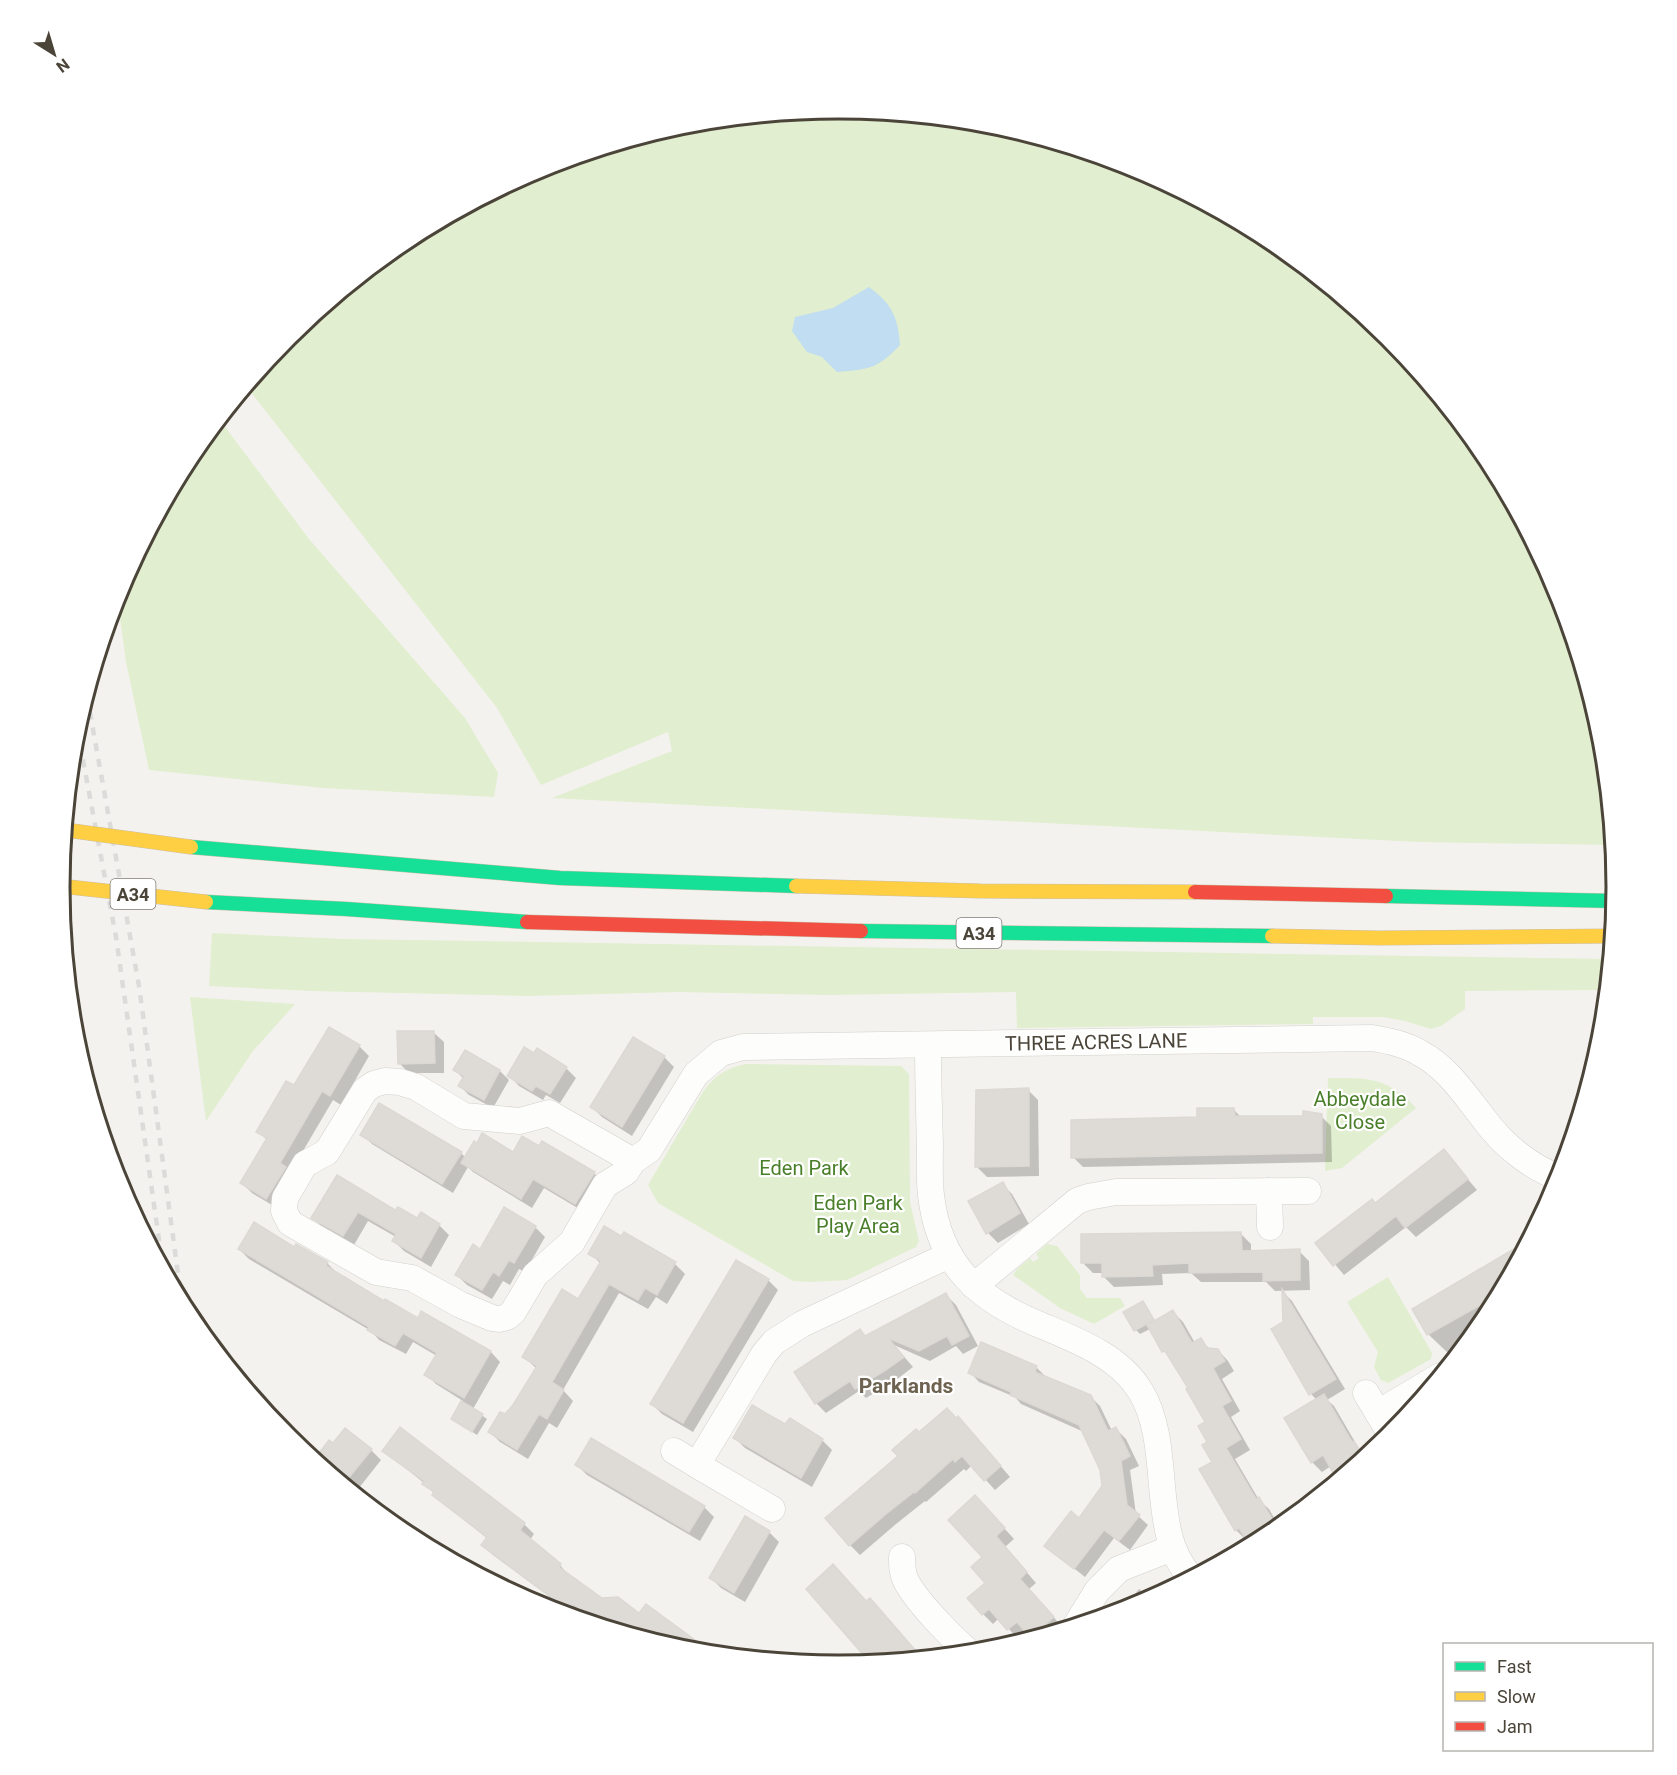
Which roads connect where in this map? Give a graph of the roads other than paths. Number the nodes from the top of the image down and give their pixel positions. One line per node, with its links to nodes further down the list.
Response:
1 (73, 831): 3 (highway, A34, bridge)
2 (70, 887): 4 (highway, A34, bridge)
3 (1606, 901)
4 (1605, 936)
5 (928, 1045): 6 (street, THREE ACRES LANE); 7 (street, THREE ACRES LANE); 11 (street)
6 (633, 1161): 6 (street, THREE ACRES LANE)
7 (1550, 1175)
8 (1269, 1191): 9 (street); 10 (street); 12 (street)
9 (1308, 1191)
10 (1270, 1227)
11 (949, 1255): 12 (street); 16 (street)
12 (974, 1286): 18 (street)
13 (1422, 1387): 14 (street)
14 (1378, 1413)
15 (674, 1451): 16 (street)
16 (697, 1465): 17 (street)
17 (772, 1509)
18 (1172, 1548): 20 (street); 21 (street)
19 (902, 1557): 22 (street)
20 (1186, 1572)
21 (1082, 1616)
22 (961, 1645)

